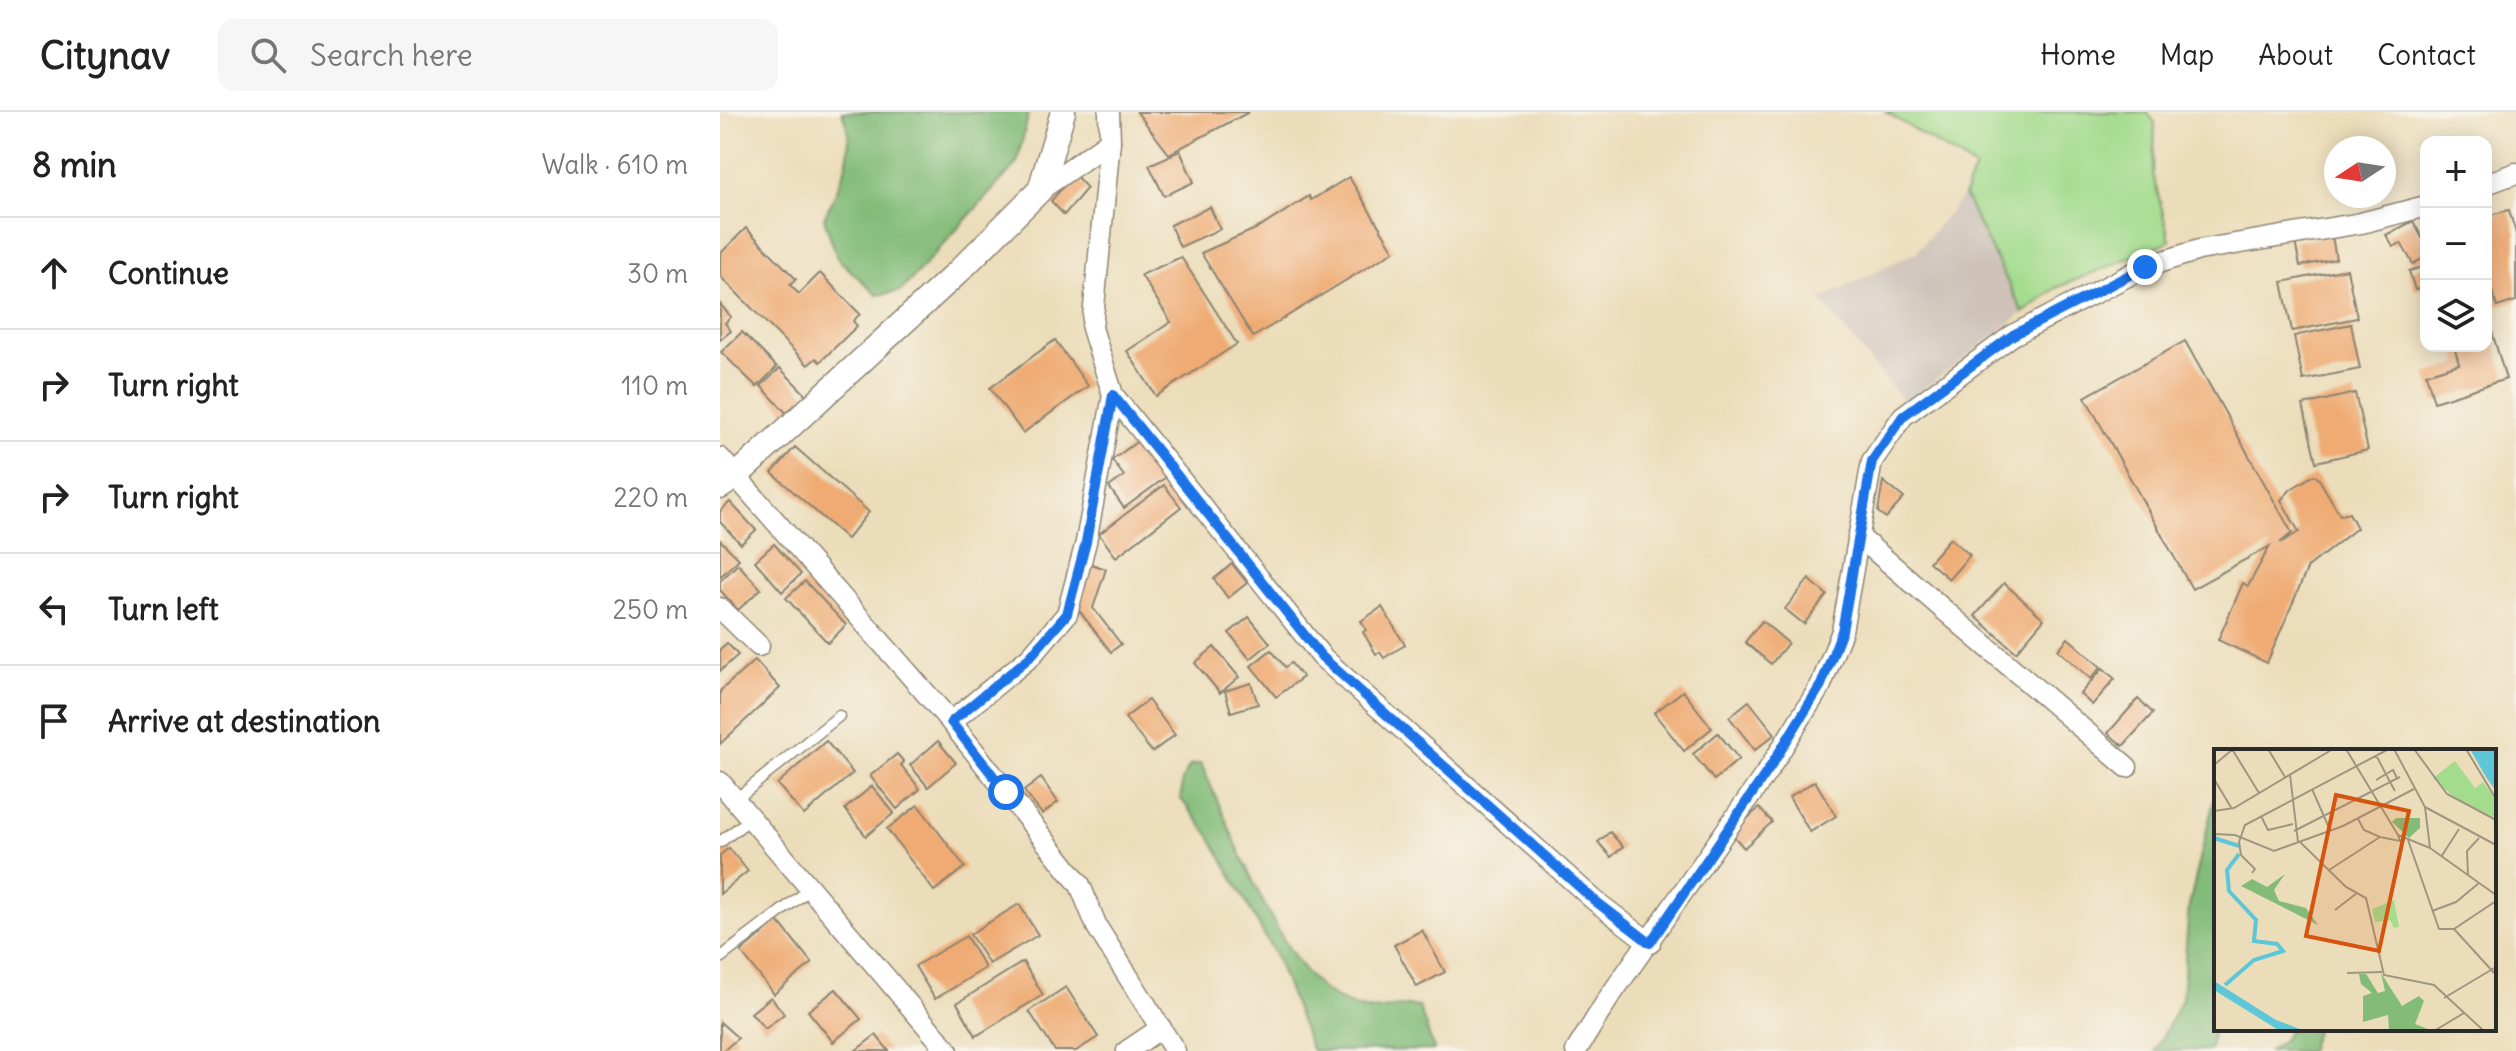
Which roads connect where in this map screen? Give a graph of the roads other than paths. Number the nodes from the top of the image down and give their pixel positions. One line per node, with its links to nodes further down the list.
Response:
1 (1063, 112): 6 (street)
2 (1109, 112): 3 (street)
3 (1110, 141): 6 (street); 8 (street)
4 (2516, 173): 5 (street)
5 (2492, 182)
6 (1040, 190): 9 (street)
7 (2420, 208): 10 (street)
8 (1113, 395): 14 (street); 21 (street)
9 (725, 475): 14 (street)
10 (1858, 536): 15 (street); 21 (street)
11 (720, 608): 12 (street)
12 (759, 646)
13 (839, 716): 17 (lane)
14 (951, 722): 23 (street)
15 (2127, 767)
16 (720, 782): 17 (street)
17 (735, 800): 18 (street)
18 (750, 819): 19 (lane); 20 (street)
19 (720, 842)
20 (810, 889): 22 (lane); 24 (street)
21 (1650, 943): 27 (street)
22 (720, 958)
23 (1161, 1028): 25 (street); 26 (street)
24 (948, 1051)
25 (1127, 1051)
26 (1175, 1051)
27 (1576, 1051)

